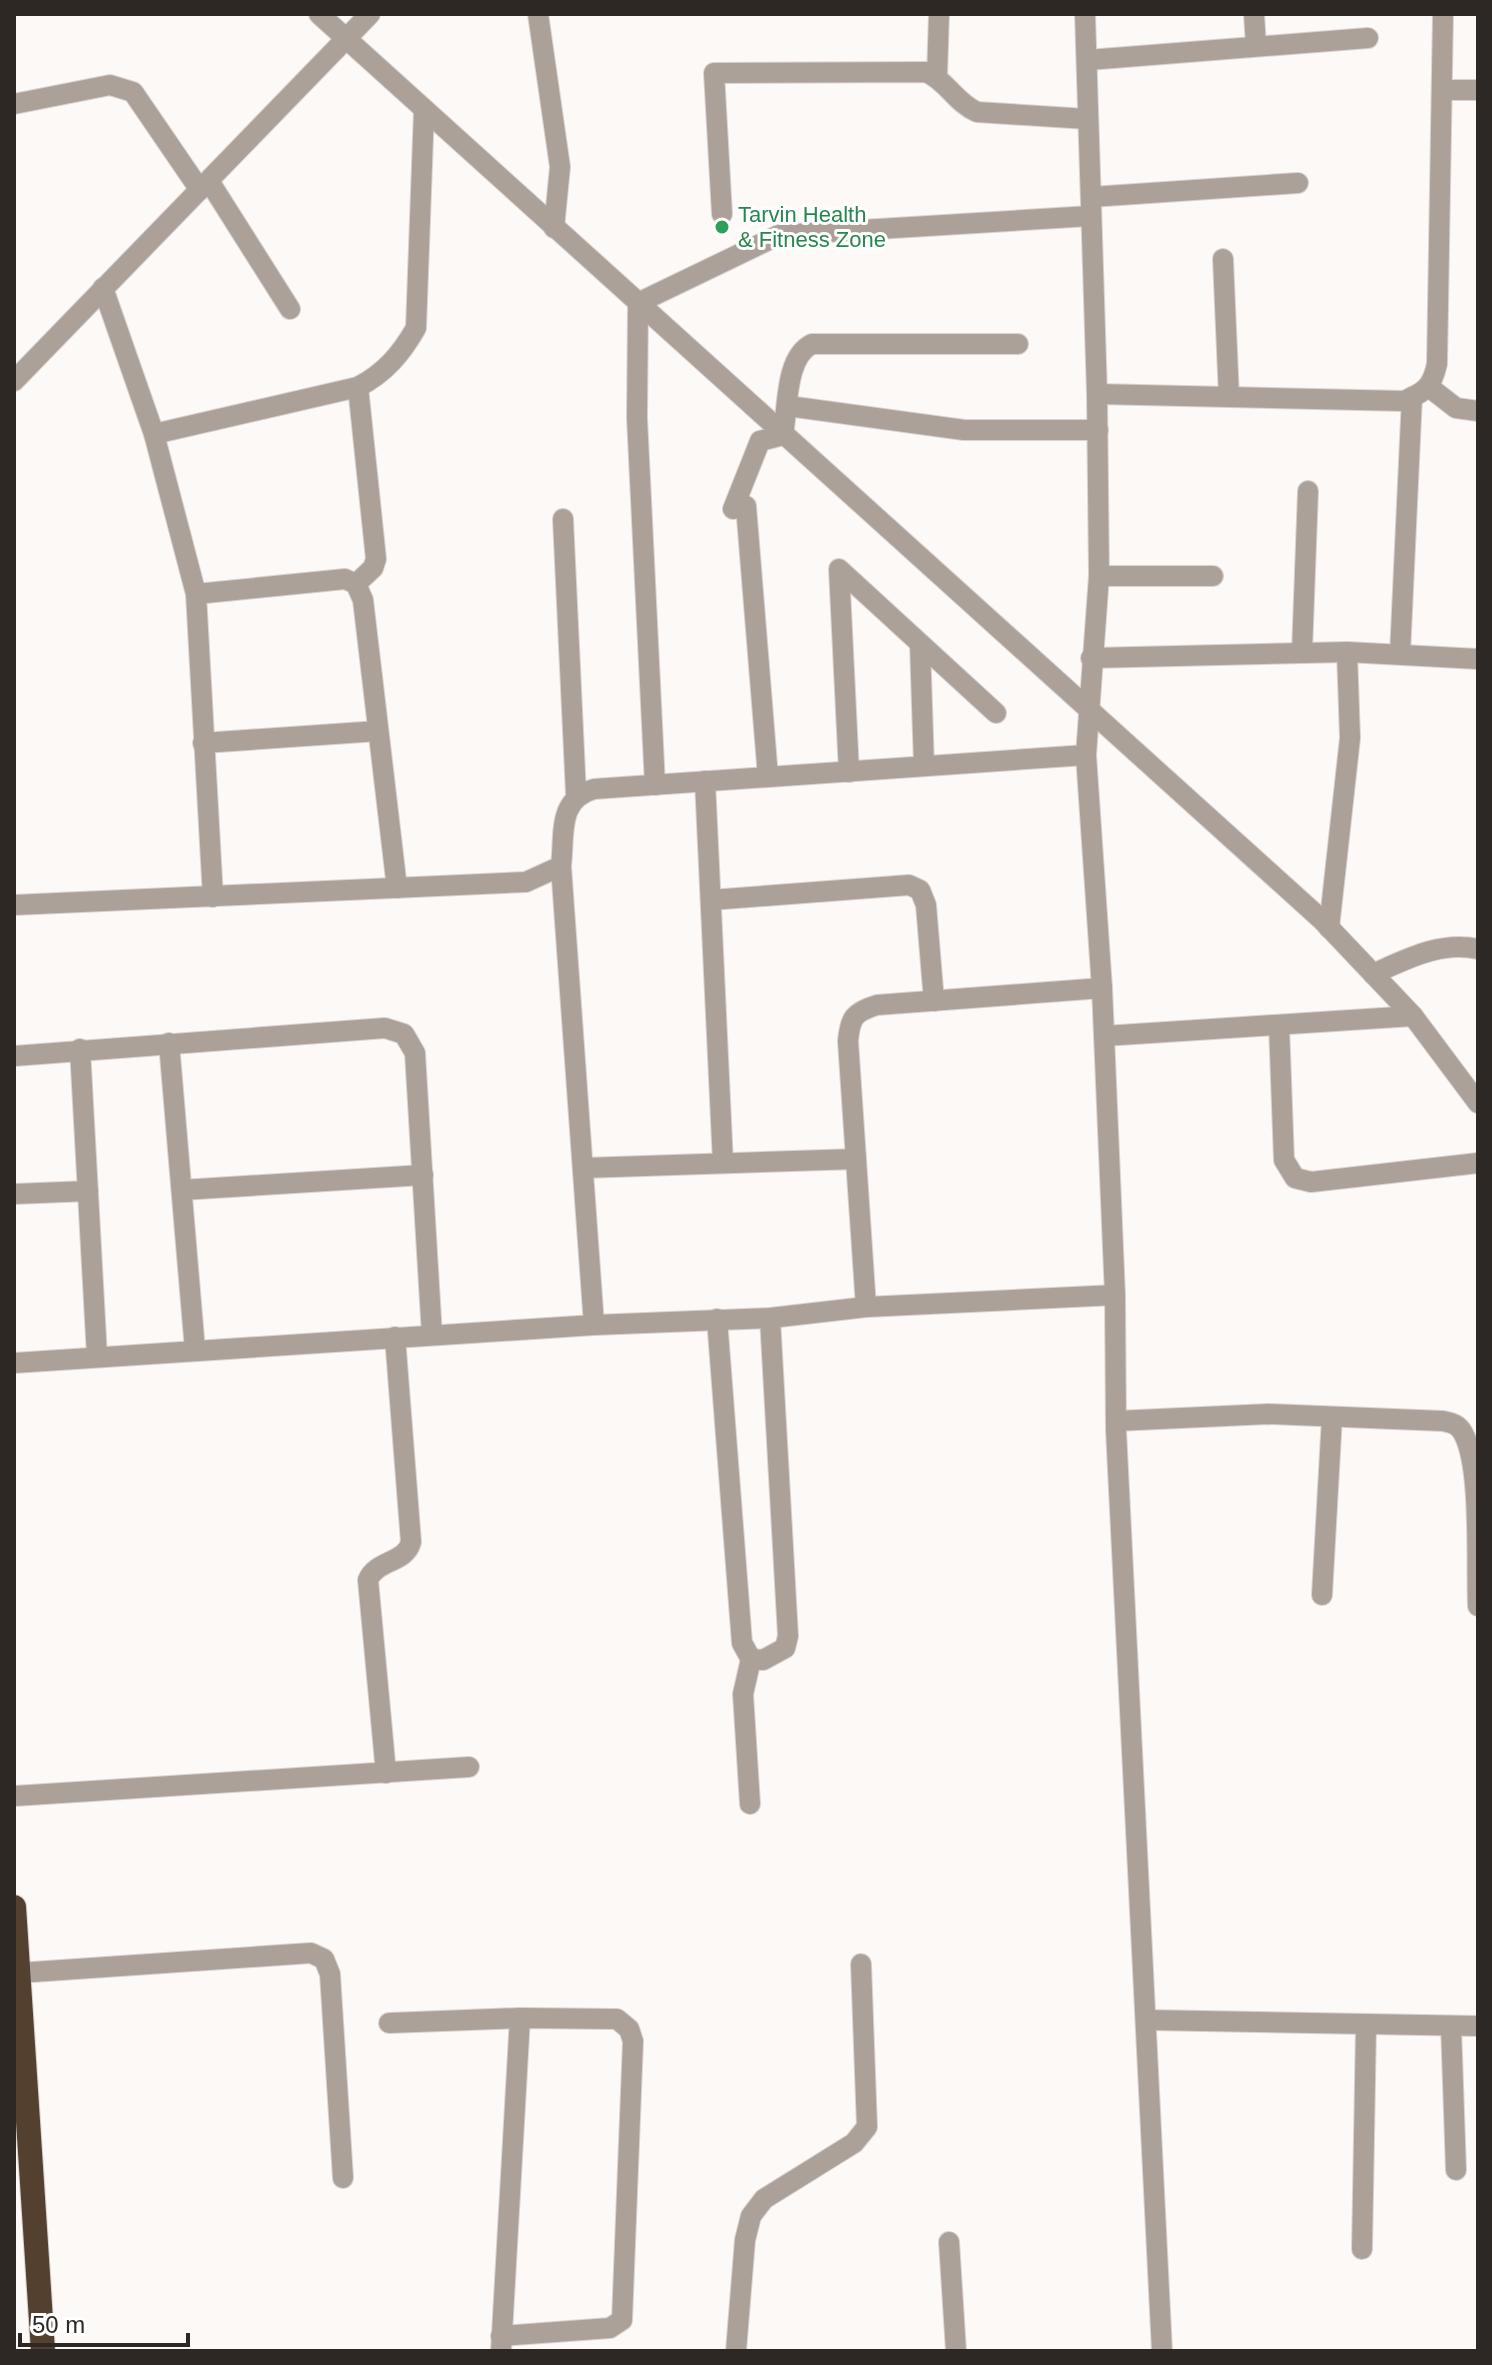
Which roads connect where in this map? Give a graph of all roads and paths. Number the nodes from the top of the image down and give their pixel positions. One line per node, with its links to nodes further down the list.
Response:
1 (319, 14): 9 (street)
2 (370, 14): 9 (street)
3 (538, 14): 22 (street)
4 (939, 14): 12 (street)
5 (1085, 14): 11 (street)
6 (1254, 14): 10 (street)
7 (1443, 14): 13 (street)
8 (1368, 38): 10 (street)
9 (348, 41): 16 (street); 19 (street)
10 (1256, 46): 11 (street)
11 (1088, 60): 17 (street)
12 (937, 77): 17 (street); 21 (street)
13 (1444, 90): 14 (street); 30 (street)
14 (1478, 90)
15 (14, 104): 19 (street)
16 (424, 110): 22 (street); 29 (street)
17 (1087, 119): 20 (street)
18 (1298, 183): 20 (street)
19 (205, 185): 24 (street); 26 (street)
20 (1090, 207): 25 (street); 31 (street)
21 (722, 214)
22 (554, 228): 25 (street)
23 (1223, 259): 32 (street)
24 (103, 288): 28 (street); 36 (street)
25 (638, 303): 37 (street); 59 (street)
26 (290, 309)
27 (1018, 344): 33 (street)
28 (14, 381)
29 (358, 387): 36 (street); 42 (street)
30 (1420, 392): 32 (street); 34 (street); 47 (street)
31 (1097, 394): 32 (street); 35 (street)
32 (1229, 397)
33 (788, 406): 35 (street); 37 (street)
34 (1478, 411)
35 (1098, 430): 40 (street)
36 (154, 434): 43 (street)
37 (783, 435): 50 (street); 57 (street)
38 (1308, 491): 45 (street)
39 (563, 519): 60 (street)
40 (1099, 576): 41 (street); 48 (street)
41 (1213, 576)
42 (356, 584): 43 (street); 52 (street)
43 (196, 594): 53 (street)
44 (920, 644): 51 (street); 55 (street); 56 (street)
45 (1302, 652): 46 (street); 48 (street)
46 (1347, 652): 47 (street); 66 (street)
47 (1400, 654): 49 (street)
48 (1091, 658): 50 (street)
49 (1478, 659)
50 (1087, 708): 54 (street); 66 (street)
51 (996, 713)
52 (378, 731): 53 (street); 62 (street)
53 (203, 743): 63 (street)
54 (1086, 755): 55 (street); 69 (street)
55 (924, 766): 56 (street)
56 (849, 772): 57 (street)
57 (768, 777): 58 (street)
58 (705, 781): 59 (street); 64 (street)
59 (655, 785): 60 (street)
60 (576, 794): 61 (street)
61 (561, 866): 62 (street); 81 (street)
62 (397, 888): 63 (street)
63 (213, 897): 65 (street)
64 (711, 900): 70 (street); 79 (street)
65 (14, 905)
66 (1329, 928): 68 (street)
67 (1478, 949): 68 (street)
68 (1373, 974): 71 (street)
69 (1102, 988): 70 (street); 73 (street)
70 (934, 1001): 78 (street)
71 (1413, 1016): 72 (street); 77 (street)
72 (1279, 1025): 73 (street); 80 (street)
73 (1104, 1036): 86 (street)
74 (169, 1043): 75 (street); 82 (street); 83 (street)
75 (80, 1049): 76 (street); 84 (street)
76 (14, 1056)
77 (1478, 1103)
78 (856, 1159): 79 (street); 87 (street)
79 (723, 1163): 81 (street)
80 (1478, 1163)
81 (583, 1168): 90 (street)
82 (423, 1175): 83 (street); 91 (street)
83 (182, 1190): 93 (street)
84 (88, 1191): 85 (street); 94 (street)
85 (14, 1194)
86 (1115, 1295): 87 (street); 97 (street)
87 (866, 1307): 88 (street)
88 (770, 1318): 89 (street); 100 (street)
89 (717, 1319): 90 (street); 100 (street)
90 (594, 1325): 91 (street)
91 (432, 1335): 92 (street)
92 (395, 1337): 93 (street); 102 (street)
93 (195, 1350): 94 (street)
94 (97, 1356): 95 (street)
95 (14, 1363)
96 (1332, 1417): 97 (street); 98 (street); 99 (street)
97 (1116, 1421): 109 (street)
98 (1322, 1595)
99 (1478, 1606)
100 (751, 1659): 104 (street)
101 (469, 1767): 102 (street)
102 (386, 1773): 103 (street)
103 (14, 1796)
104 (750, 1804)
105 (14, 1907): 107 (highway)
106 (861, 1964): 120 (street)
107 (18, 1973): 115 (street); 119 (highway)
108 (520, 2018): 110 (street); 118 (street); 118 (street)
109 (1147, 2020): 111 (street); 122 (street)
110 (389, 2023)
111 (1366, 2026): 112 (street); 117 (street)
112 (1451, 2026): 113 (street); 114 (street)
113 (1478, 2026)
114 (1456, 2170)
115 (343, 2178)
116 (949, 2242): 121 (street)
117 (1362, 2249)
118 (501, 2344)
119 (43, 2351)
120 (736, 2351)
121 (956, 2351)
122 (1162, 2351)

